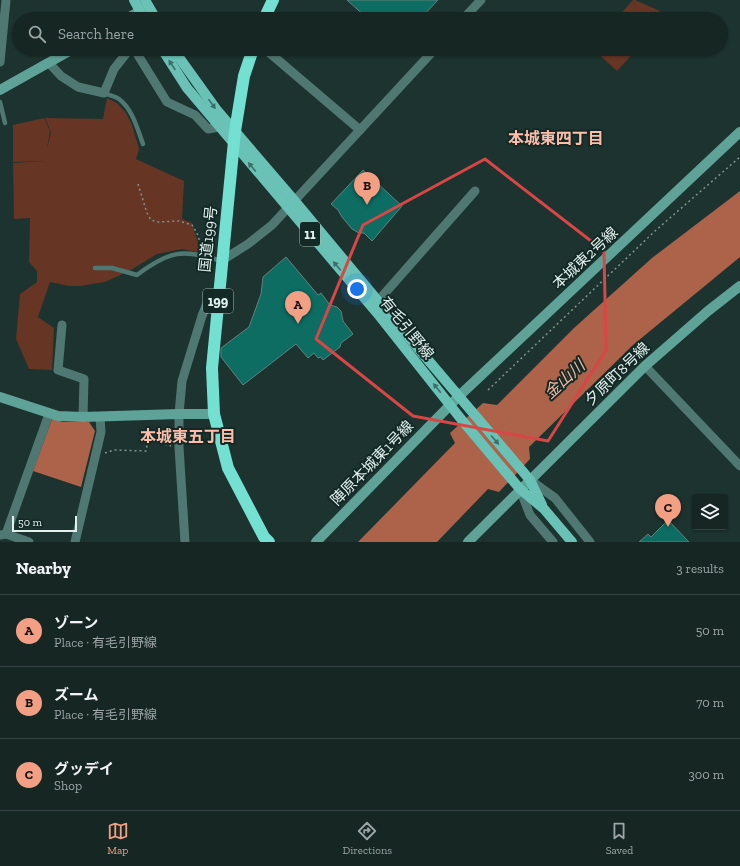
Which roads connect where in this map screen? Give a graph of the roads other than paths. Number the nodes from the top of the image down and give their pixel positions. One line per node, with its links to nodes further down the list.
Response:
1 (6, 0): 16 (street)
2 (134, 0): 5 (main road)
3 (273, 0): 6 (highway)
4 (481, 0): 7 (street)
5 (144, 9)
6 (267, 12)
7 (470, 12)
8 (61, 56): 17 (street)
9 (124, 56): 19 (street)
10 (138, 56): 22 (street)
11 (166, 56): 22 (main road, 有毛引野線 / 11, one-way to 11)
12 (178, 56): 24 (main road, 有毛引野線 / 11, one-way to 24)
13 (251, 56): 24 (highway, 国道199号 / 199)
14 (273, 56): 23 (street)
15 (429, 56): 23 (street)
16 (0, 62)
17 (49, 63): 18 (street); 19 (street)
18 (0, 90)
19 (104, 93): 26 (lane)
20 (0, 102): 21 (lane)
21 (5, 123)
22 (219, 127): 27 (main road, 有毛引野線 / 11)
23 (360, 130): 29 (street)
24 (235, 131): 27 (highway, 国道199号 / 199); 29 (main road, 有毛引野線 / 11)
25 (740, 132): 39 (street, 本城東2号線)
26 (143, 144)
27 (234, 145): 30 (main road, 有毛引野線 / 11, one-way to 27); 31 (highway, 国道199号 / 199)
28 (475, 191): 35 (street)
29 (294, 200): 30 (street); 35 (main road, 有毛引野線 / 11)
30 (288, 209): 31 (street); 40 (main road, 有毛引野線 / 11, one-way to 30)
31 (221, 261): 32 (lane); 34 (highway, 国道199号 / 199)
32 (95, 268)
33 (740, 286): 37 (street, 夕原町8号線)
34 (218, 295): 42 (street); 43 (highway, 国道199号 / 199)
35 (378, 301): 39 (main road, 有毛引野線 / 11)
36 (62, 325): 44 (street)
37 (645, 366): 46 (street); 47 (street, 夕原町8号線)
38 (0, 397): 41 (street)
39 (458, 397): 40 (street, 本城東2号線); 47 (main road, 有毛引野線 / 11, one-way to 47)
40 (450, 405): 48 (main road, 有毛引野線 / 11); 55 (street, 陣原本城東1号線)
41 (49, 414): 44 (street); 50 (street)
42 (179, 414): 43 (street); 45 (street); 54 (street)
43 (214, 414): 51 (highway, 国道199号 / 199)
44 (83, 417): 45 (street)
45 (100, 417): 53 (street)
46 (740, 466)
47 (527, 477): 48 (street, 夕原町8号線); 49 (main road, 有毛引野線 / 11); 59 (street)
48 (518, 486): 49 (main road, 有毛引野線 / 11); 56 (street, 夕原町8号線); 57 (street)
49 (544, 509): 58 (main road, 有毛引野線 / 11)
50 (3, 534): 52 (street)
51 (266, 540)
52 (29, 542)
53 (75, 542)
54 (185, 542)
55 (316, 542)
56 (468, 542)
57 (553, 542)
58 (572, 542)
59 (590, 542)

